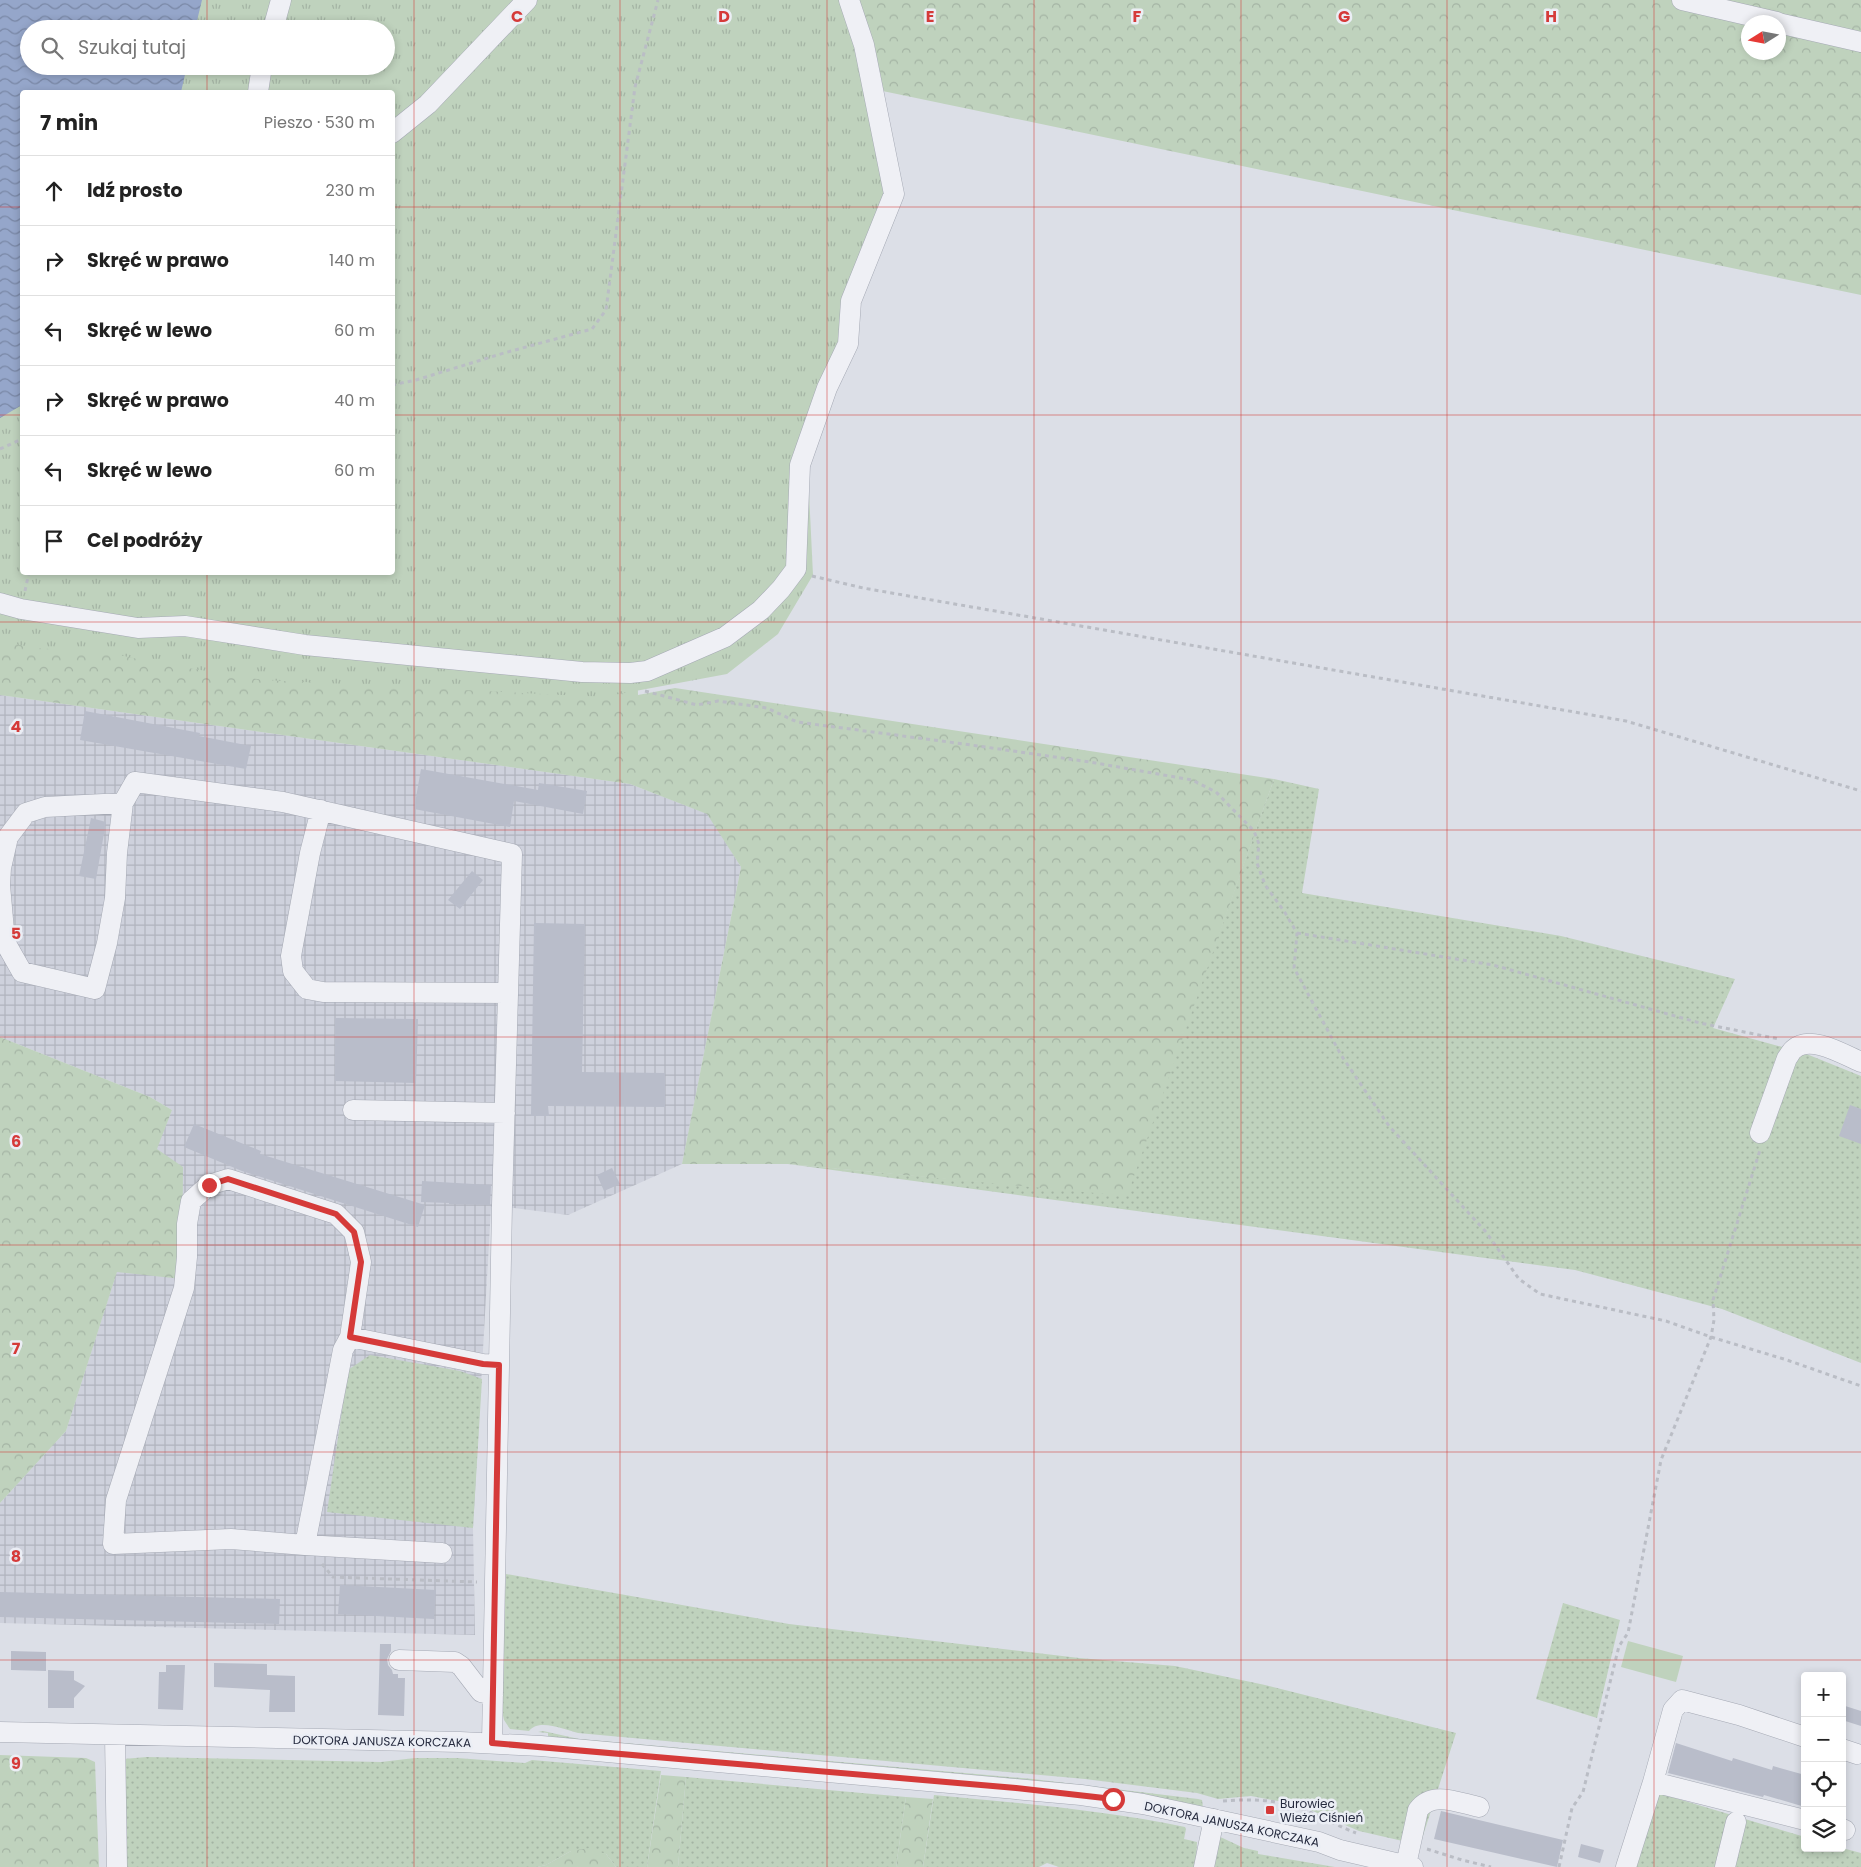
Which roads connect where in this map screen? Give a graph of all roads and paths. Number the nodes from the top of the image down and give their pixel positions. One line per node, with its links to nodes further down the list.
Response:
1 (281, 0): 7 (street)
2 (527, 0): 12 (street)
3 (658, 0): 13 (path)
4 (849, 0): 17 (street)
5 (1682, 0): 6 (street)
6 (1745, 15)
7 (275, 20)
8 (1786, 25): 9 (street)
9 (1861, 42)
10 (261, 75): 11 (street)
11 (258, 90)
12 (395, 131)
13 (395, 384)
14 (20, 440): 15 (path)
15 (1, 449): 16 (path)
16 (0, 454)
17 (796, 568): 19 (street); 20 (path)
18 (0, 603): 19 (street)
19 (630, 673): 23 (path)
20 (1861, 791)
21 (123, 803): 21 (street); 22 (street)
22 (321, 810): 24 (street); 24 (street)
23 (1297, 933): 25 (path); 31 (path)
24 (508, 993): 28 (street)
25 (1798, 1046): 26 (street); 29 (street)
26 (1861, 1062)
27 (353, 1110): 28 (street)
28 (504, 1113): 32 (street)
29 (1760, 1133): 31 (path)
30 (350, 1337): 32 (street); 34 (street); 34 (street)
31 (1711, 1338): 33 (path); 55 (path)
32 (499, 1365): 39 (street)
33 (1861, 1386)
34 (305, 1545): 35 (street)
35 (442, 1553)
36 (333, 1577): 37 (path)
37 (472, 1582)
38 (399, 1660): 39 (street)
39 (493, 1695): 43 (street)
40 (0, 1732): 41 (street, DOKTORA JANUSZA KORCZAKA)
41 (115, 1735): 43 (street, DOKTORA JANUSZA KORCZAKA); 52 (street)
42 (1801, 1735): 44 (street)
43 (492, 1743): 46 (street, DOKTORA JANUSZA KORCZAKA)
44 (1653, 1782): 47 (street); 56 (street)
45 (1479, 1807): 51 (street)
46 (1214, 1819): 50 (street, DOKTORA JANUSZA KORCZAKA); 53 (street)
47 (1801, 1819)
48 (1736, 1822): 57 (street)
49 (1431, 1850): 54 (path)
50 (1379, 1863): 51 (street, DOKTORA JANUSZA KORCZAKA)
51 (1410, 1866)
52 (117, 1867)
53 (1204, 1867)
54 (1492, 1867)
55 (1559, 1867)
56 (1626, 1867)
57 (1725, 1867)

